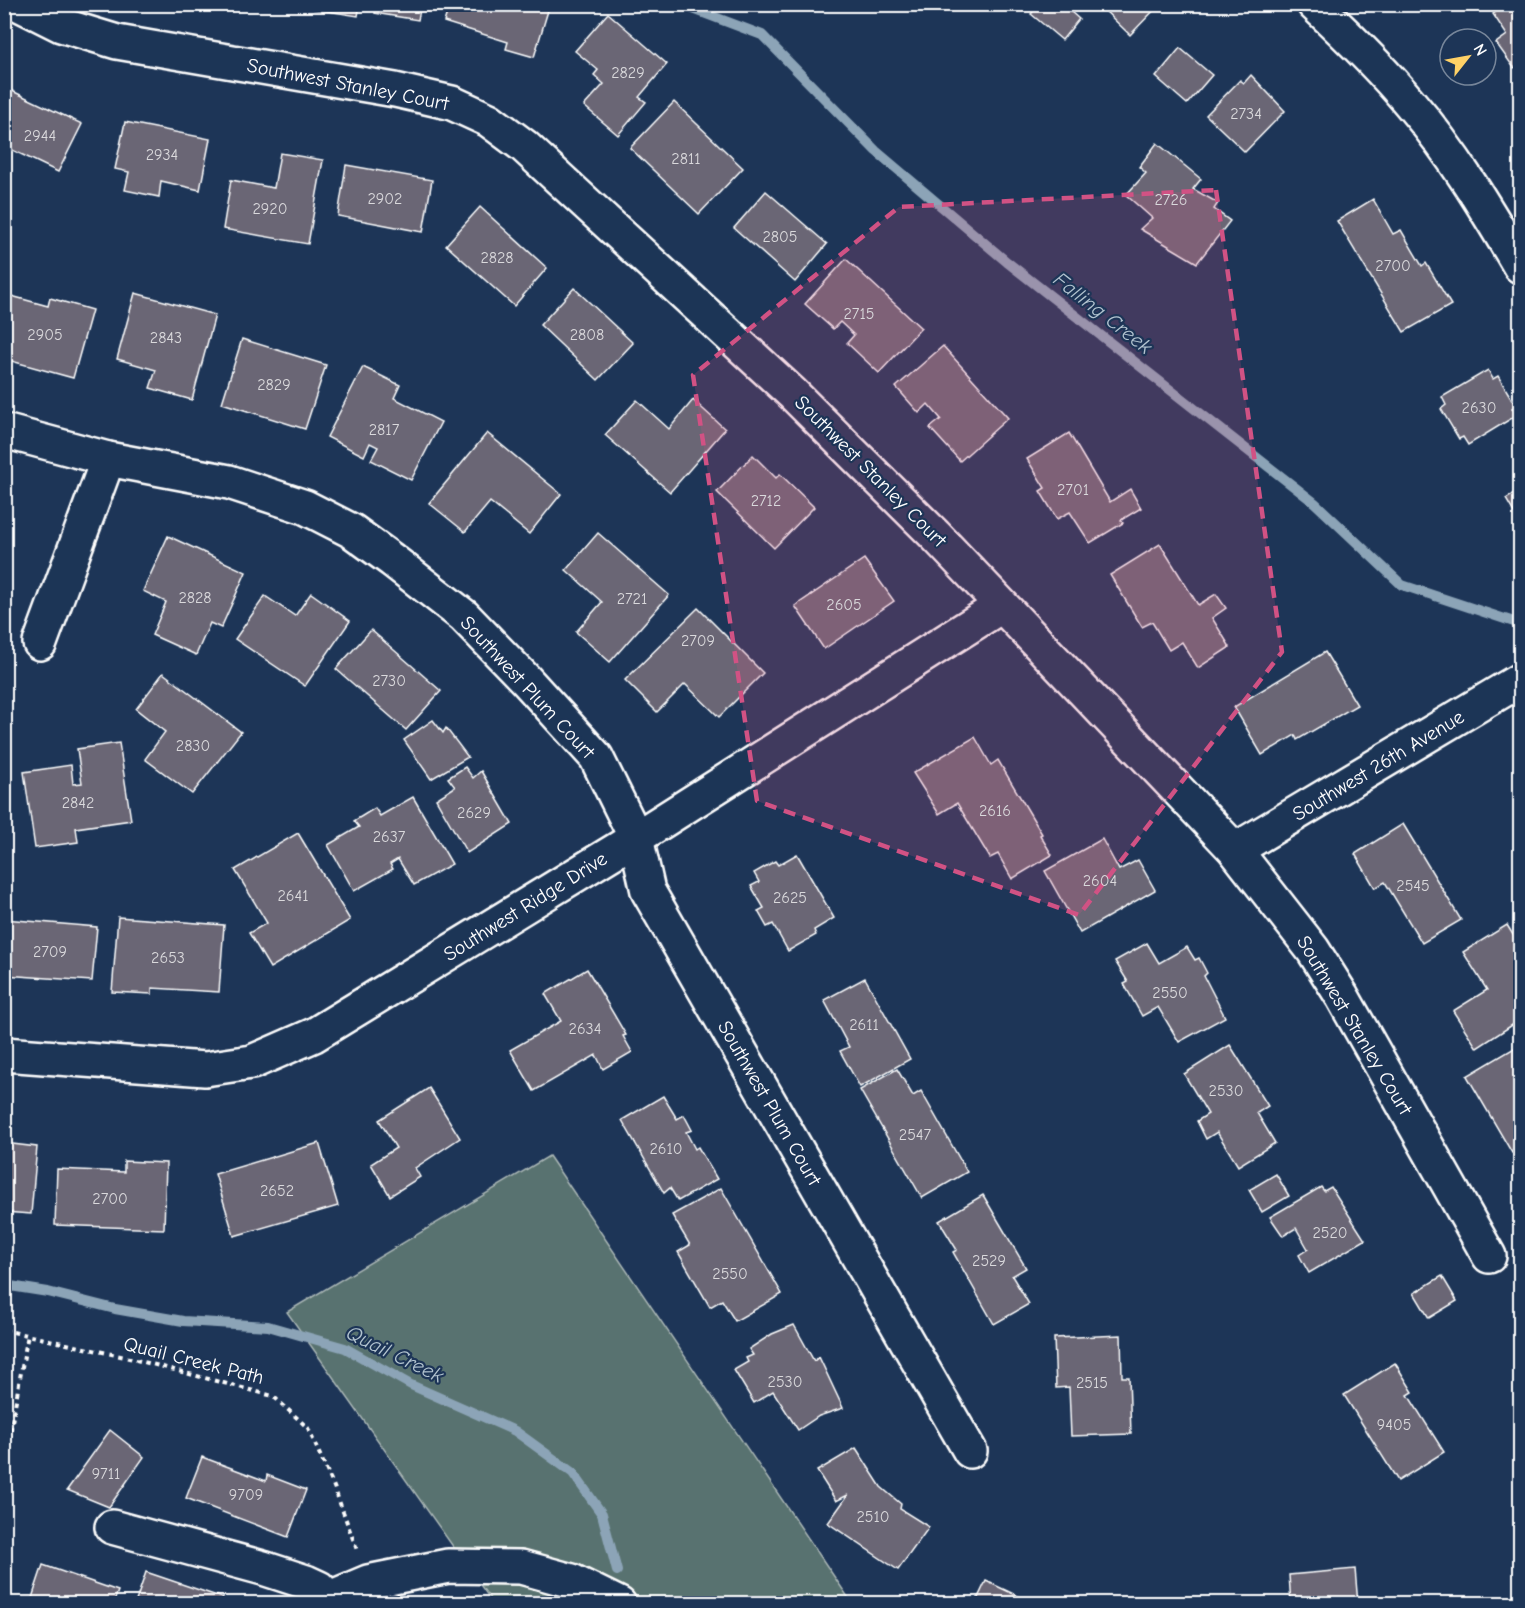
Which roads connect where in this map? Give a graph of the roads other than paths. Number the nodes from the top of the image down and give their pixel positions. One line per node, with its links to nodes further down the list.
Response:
1 (19, 4): 6 (street, Southwest Stanley Court)
2 (1314, 4): 3 (street)
3 (1521, 266)
4 (4, 431): 5 (street, Southwest Plum Court)
5 (108, 459): 7 (street); 9 (street, Southwest Plum Court)
6 (1001, 606): 9 (street, Southwest Ridge Drive); 10 (street, Southwest Stanley Court)
7 (40, 643)
8 (1521, 681): 10 (street, Southwest 26th Avenue)
9 (636, 838): 11 (street, Southwest Ridge Drive); 13 (street, Southwest Plum Court)
10 (1235, 850): 12 (street, Southwest Stanley Court)
11 (4, 1054)
12 (1489, 1256)
13 (970, 1451)
14 (112, 1527): 15 (street)
15 (328, 1602): 16 (street)
16 (619, 1604)

